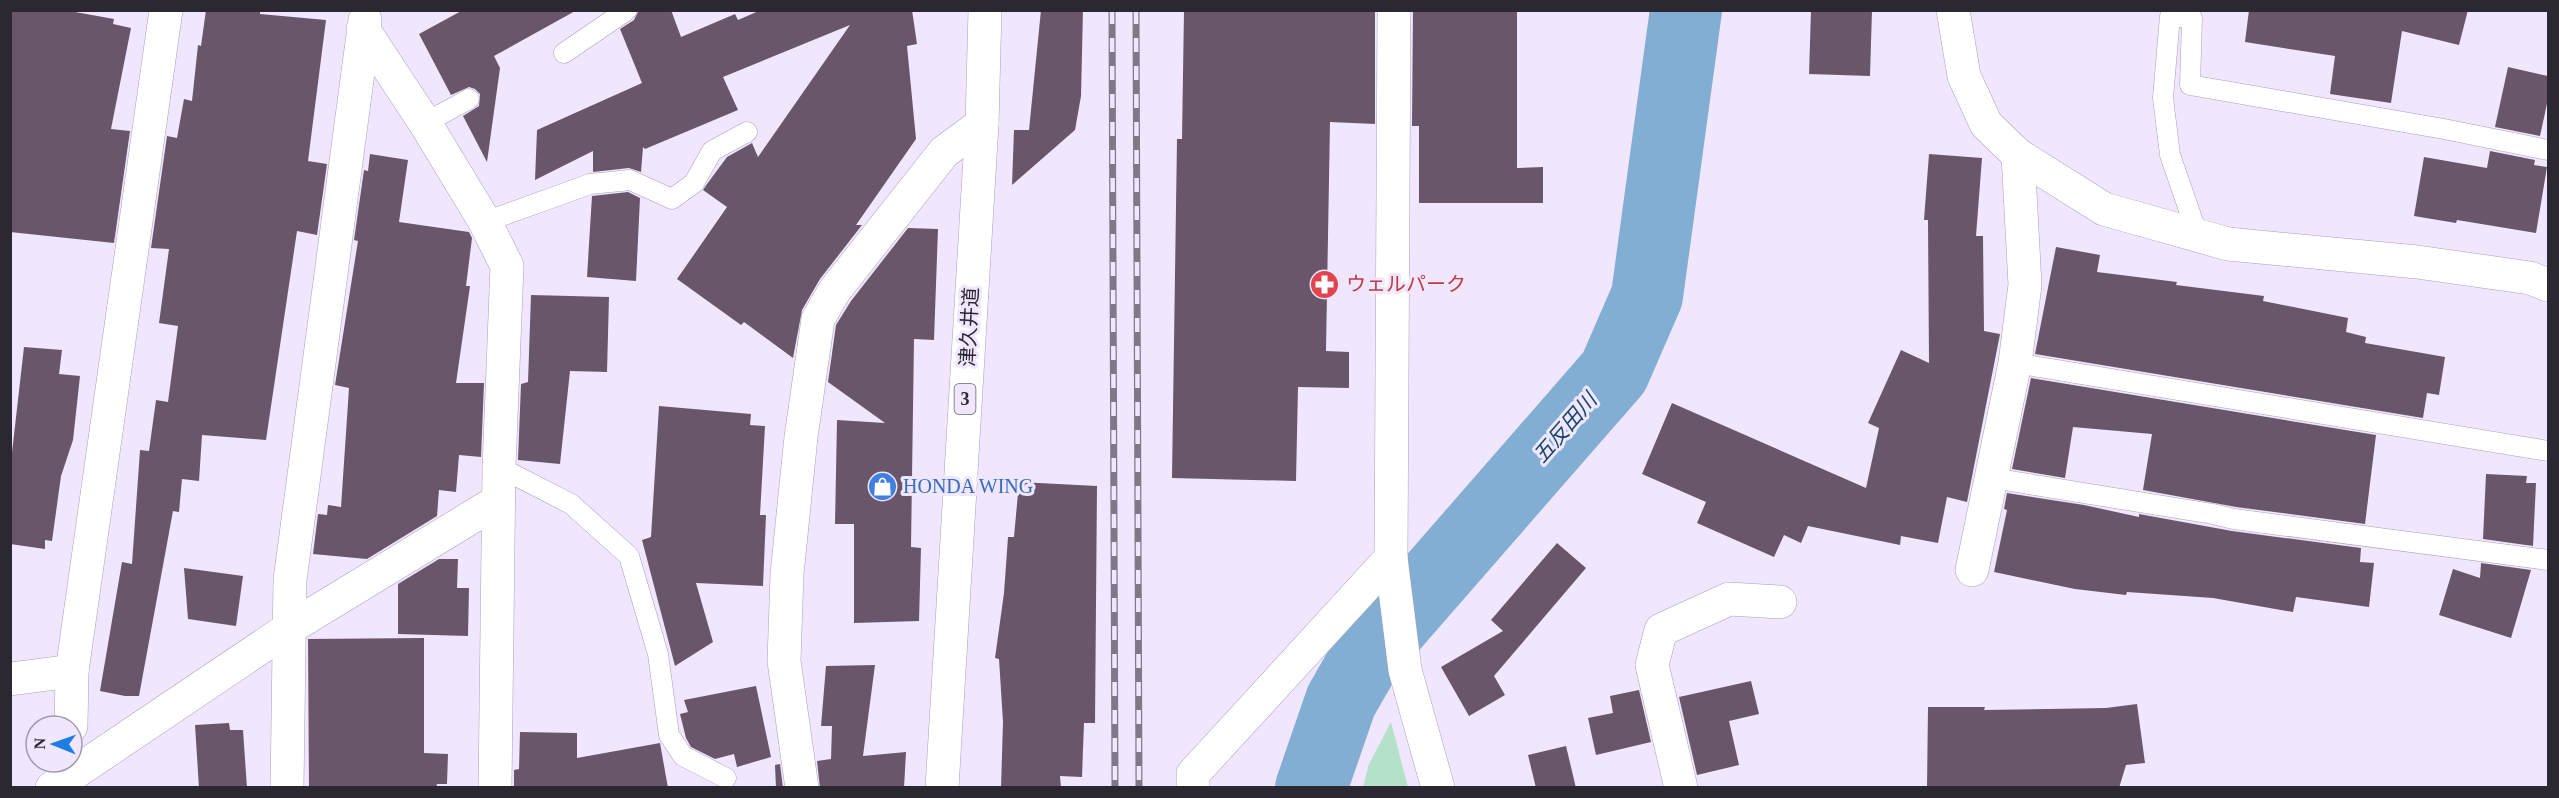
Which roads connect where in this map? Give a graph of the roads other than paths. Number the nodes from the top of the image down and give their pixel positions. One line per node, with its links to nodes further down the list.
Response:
1 (166, 10): 27 (street)
2 (627, 10): 7 (lane)
3 (985, 10): 10 (street, 津久井道 / 3)
4 (1395, 10): 24 (street)
5 (1953, 10): 13 (street)
6 (365, 20): 9 (street); 26 (street)
7 (564, 53)
8 (469, 99): 9 (lane)
9 (425, 123): 14 (street)
10 (982, 124): 34 (street); 35 (street, 津久井道 / 3)
11 (747, 132): 14 (lane)
12 (2548, 150): 15 (lane)
13 (2018, 155): 15 (street); 17 (street)
14 (485, 222): 19 (street)
15 (2198, 236): 16 (street)
16 (2548, 285)
17 (2015, 363): 18 (lane); 20 (street)
18 (2548, 451)
19 (498, 467): 21 (street); 31 (lane)
20 (1992, 478): 22 (lane); 23 (street)
21 (498, 501): 26 (street); 33 (street)
22 (2548, 560)
23 (1972, 570)
24 (1393, 573): 36 (street); 37 (street)
25 (1780, 602): 38 (street)
26 (288, 629): 30 (street); 32 (street)
27 (72, 671): 28 (street); 29 (street)
28 (10, 679)
29 (71, 714)
30 (65, 778)
31 (726, 778)
32 (286, 788)
33 (495, 788)
34 (802, 788)
35 (942, 788)
36 (1193, 788)
37 (1438, 788)
38 (1681, 788)

